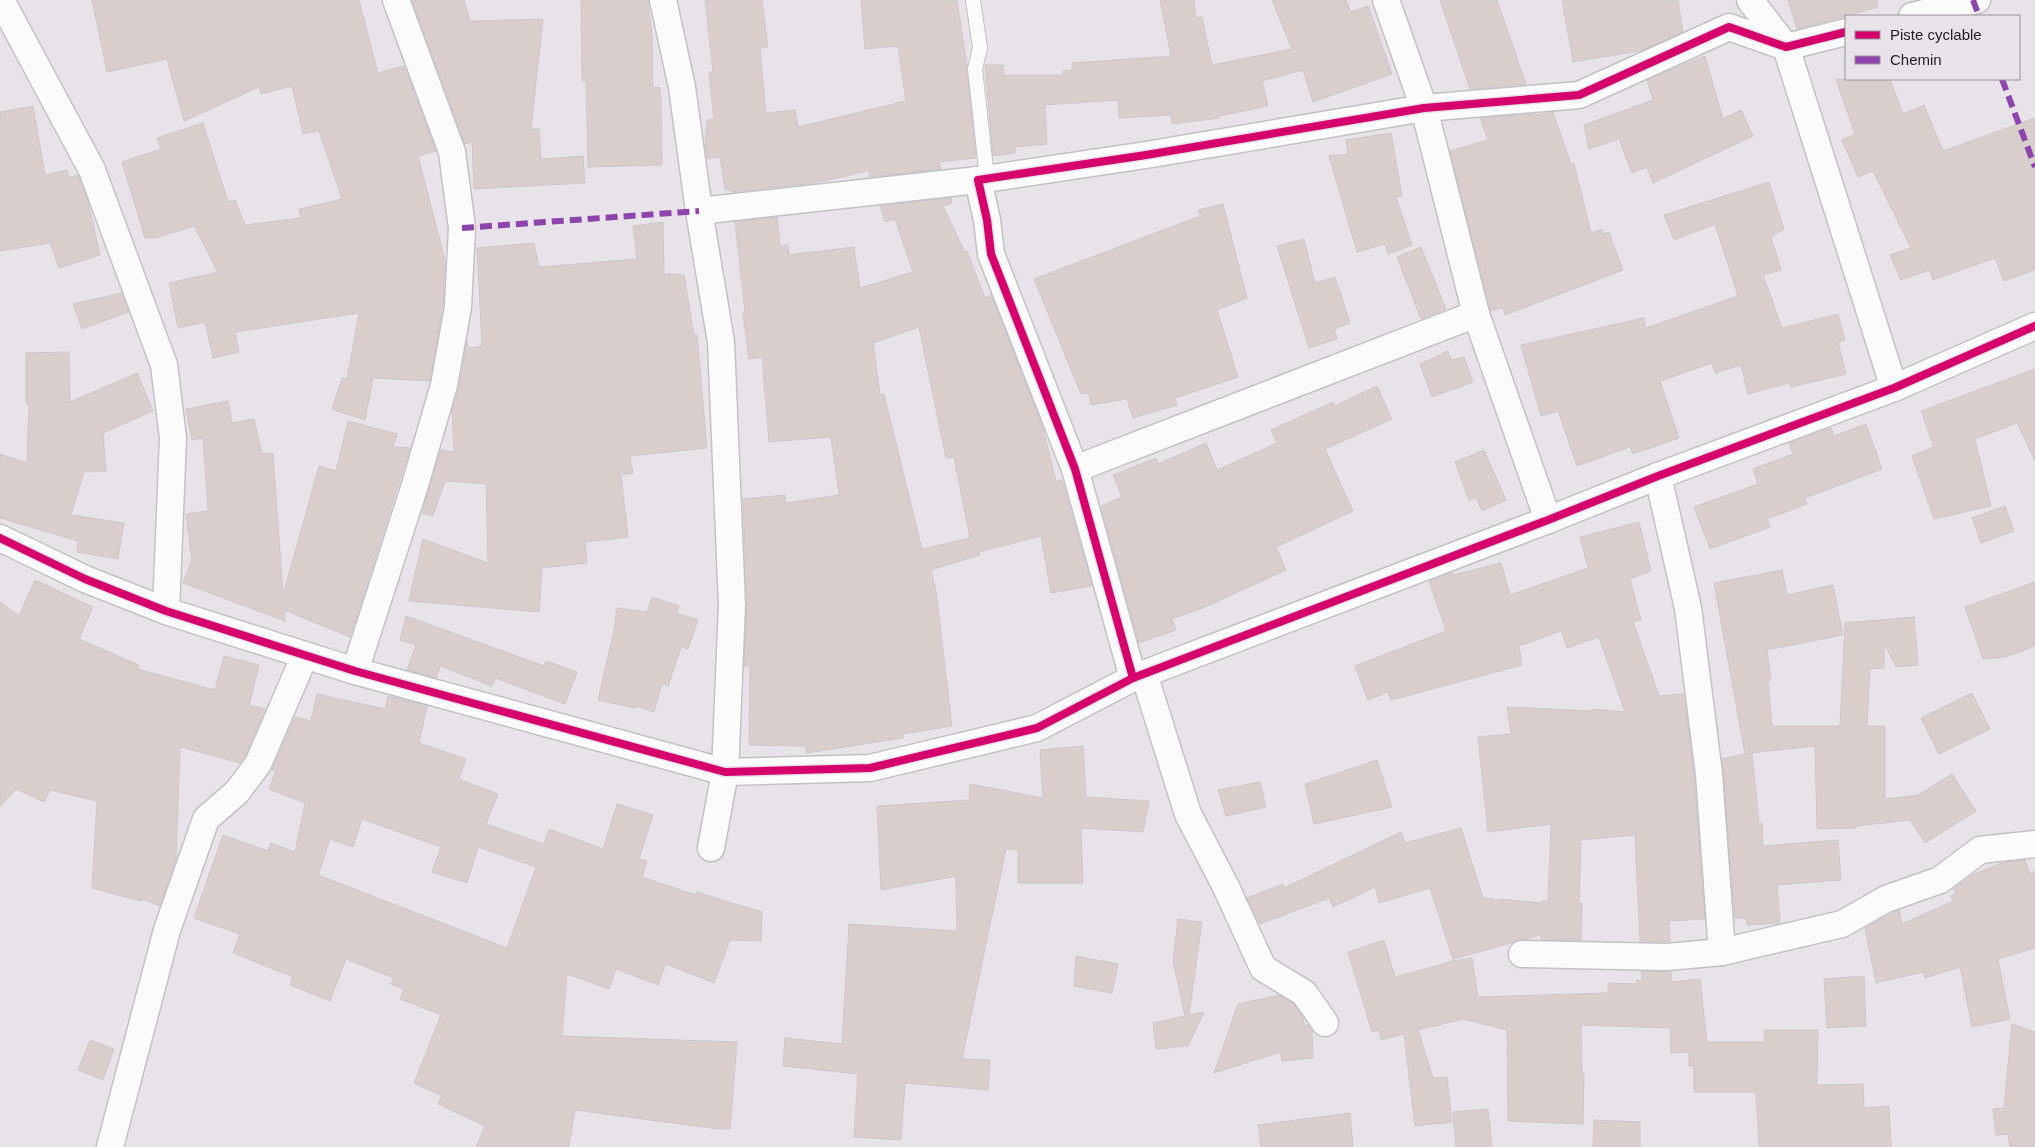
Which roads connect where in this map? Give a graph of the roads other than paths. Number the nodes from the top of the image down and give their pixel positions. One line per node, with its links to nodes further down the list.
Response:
1 (1, 0): 21 (street)
2 (396, 0): 23 (street)
3 (663, 0): 13 (street)
4 (973, 0): 12 (lane)
5 (1386, 0): 11 (street)
6 (1750, 0): 10 (street)
7 (1977, 0): 8 (street)
8 (1916, 15)
9 (1845, 32): 10 (street)
10 (1786, 47): 11 (street); 16 (street)
11 (1424, 108): 12 (street); 14 (street)
12 (983, 179): 13 (street); 17 (street)
13 (699, 211): 25 (street)
14 (1476, 314): 17 (street); 19 (street)
15 (2035, 326): 16 (street)
16 (1894, 388): 18 (street)
17 (1075, 469): 24 (street)
18 (1658, 476): 19 (street); 28 (street)
19 (1548, 520): 24 (street)
20 (0, 538): 21 (street)
21 (166, 612): 22 (street)
22 (305, 656): 23 (street); 31 (street)
23 (355, 671): 25 (street)
24 (1139, 676): 25 (street); 30 (street)
25 (725, 772): 27 (street)
26 (2035, 844): 28 (street)
27 (711, 848)
28 (1722, 952): 29 (street)
29 (1522, 954)
30 (1325, 1024)
31 (110, 1147)

